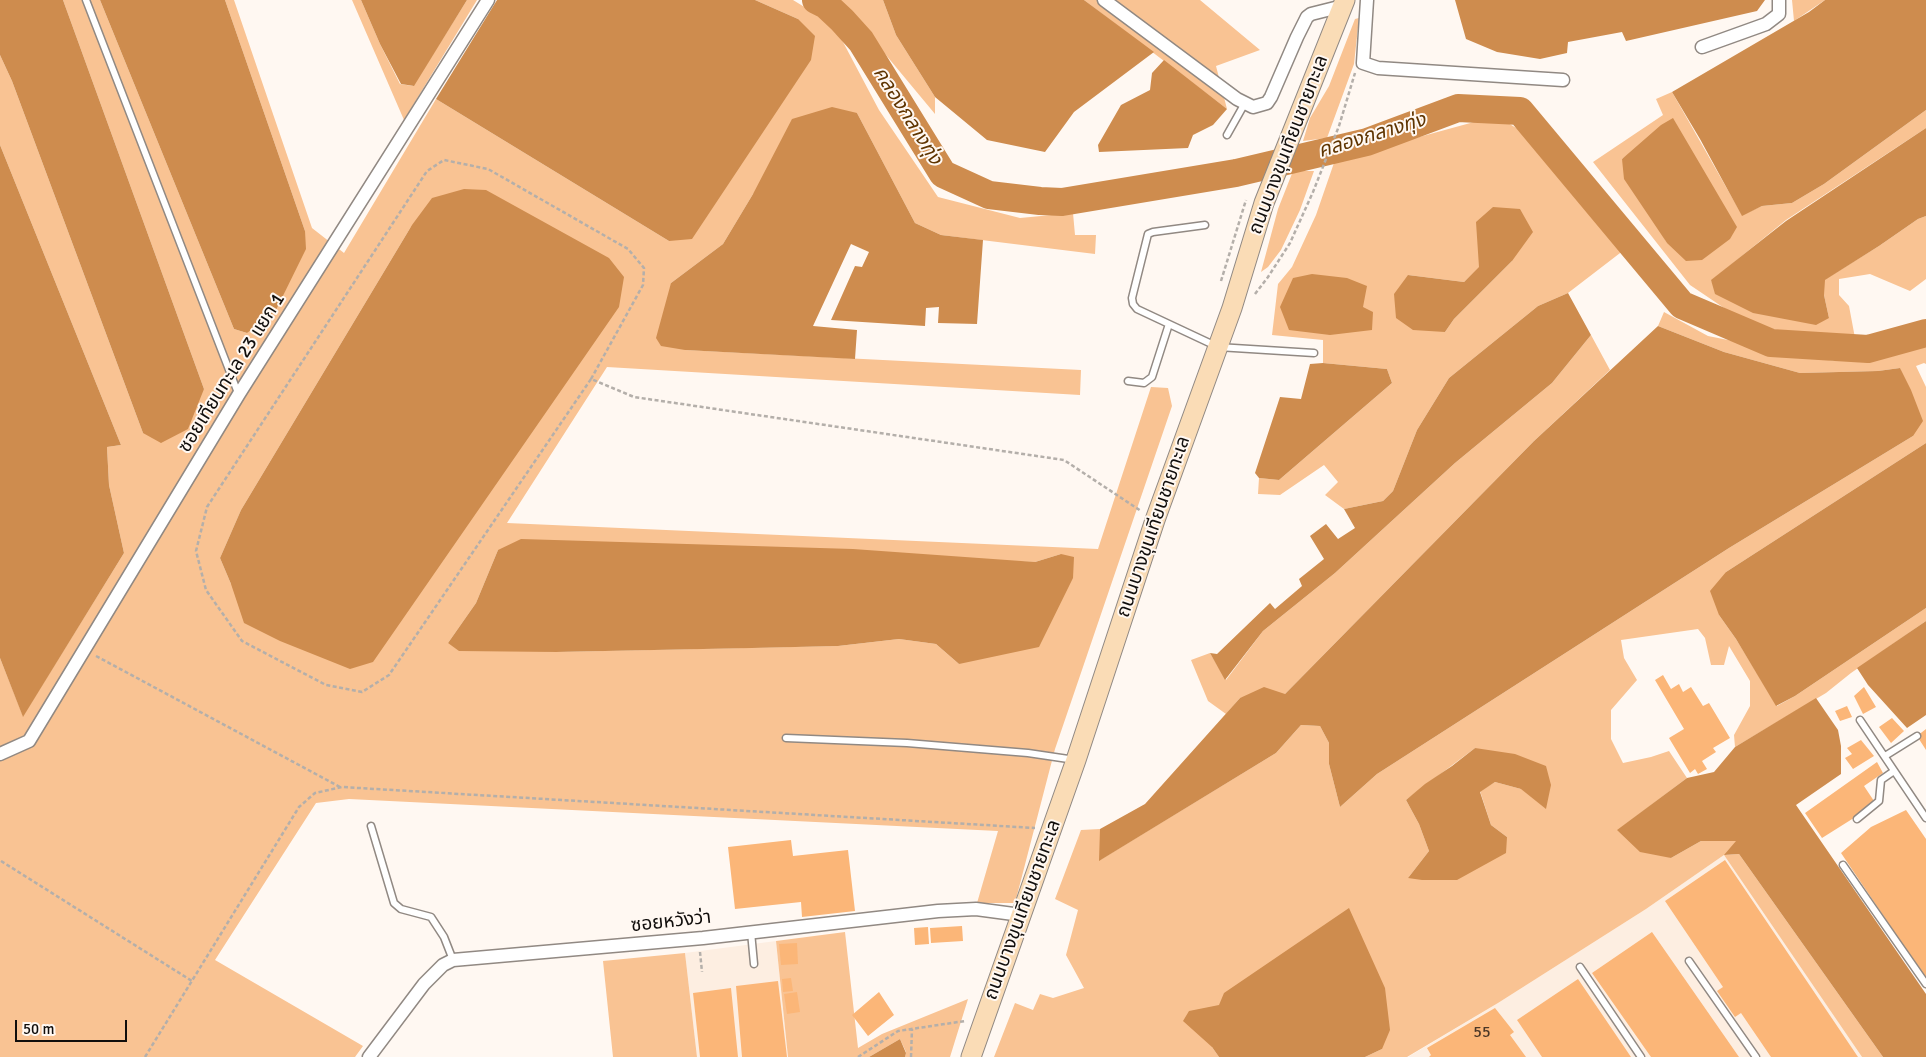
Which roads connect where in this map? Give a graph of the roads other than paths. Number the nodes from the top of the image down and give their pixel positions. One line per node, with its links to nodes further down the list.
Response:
1 (86, 0): 16 (lane)
2 (488, 0): 16 (street, ซอยเทียนทะเล 23 แยก 1)
3 (1104, 0): 9 (street)
4 (1367, 0): 8 (street)
5 (1778, 0): 7 (street)
6 (1344, 3): 9 (street); 13 (main road, ถนนบางขุนเทียนชายทะเล)
7 (1702, 47)
8 (1563, 80)
9 (1245, 103): 10 (lane)
10 (1227, 135)
11 (1205, 224): 12 (lane)
12 (1170, 324): 13 (lane); 15 (lane)
13 (1218, 347): 14 (lane); 22 (main road, ถนนบางขุนเทียนชายทะเล)
14 (1314, 353)
15 (1128, 381)
16 (239, 394): 20 (street, ซอยเทียนทะเล 23 แยก 1)
17 (1860, 720): 21 (lane)
18 (1917, 736): 21 (lane)
19 (786, 738): 22 (lane)
20 (0, 754)
21 (1885, 756): 23 (lane)
22 (1076, 760): 28 (main road, ถนนบางขุนเทียนชายทะเล)
23 (1894, 771): 24 (lane); 25 (lane)
24 (1926, 818)
25 (1857, 819)
26 (371, 826): 30 (lane)
27 (1843, 865): 34 (lane)
28 (1021, 915): 29 (street, ซอยหวังว่า); 36 (main road, ถนนบางขุนเทียนชายทะเล)
29 (751, 932): 30 (street, ซอยหวังว่า); 32 (lane)
30 (453, 960): 35 (street)
31 (1689, 961): 38 (lane)
32 (754, 964)
33 (1580, 967): 37 (lane)
34 (1926, 984)
35 (369, 1057)
36 (971, 1057)
37 (1641, 1057)
38 (1756, 1057)

